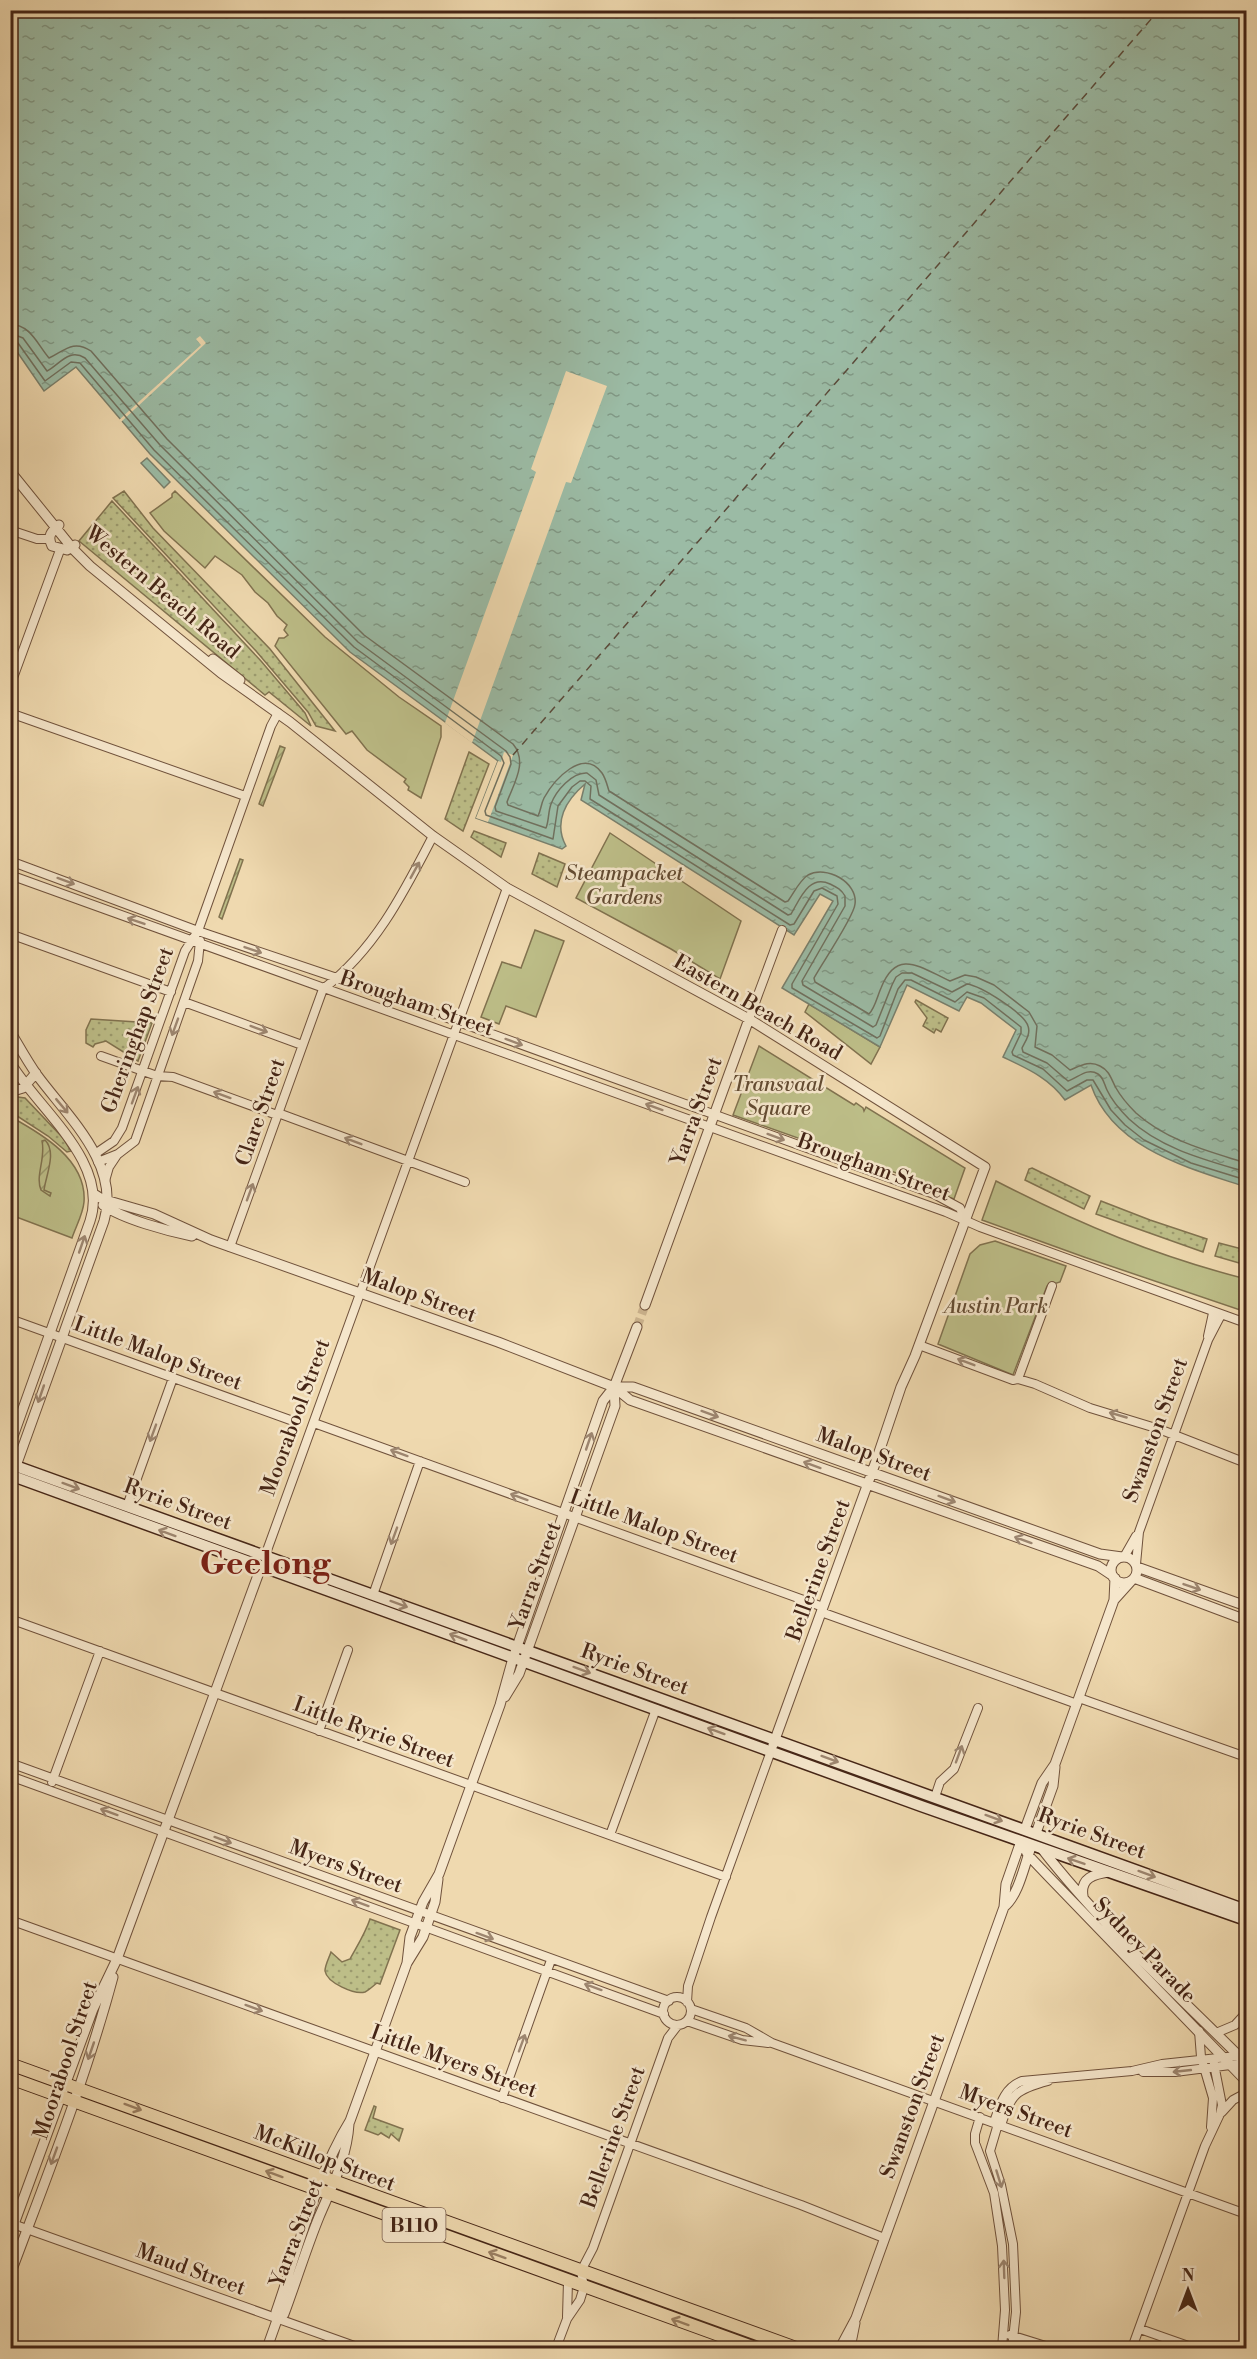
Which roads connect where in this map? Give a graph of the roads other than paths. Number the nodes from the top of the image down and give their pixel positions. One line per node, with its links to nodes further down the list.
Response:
1 (10, 463): 3 (street, Western Beach Road)
2 (10, 471): 3 (street, Western Beach Road)
3 (57, 527): 5 (street); 6 (street, Western Beach Road)
4 (10, 530): 5 (street)
5 (49, 539): 7 (street)
6 (73, 546): 7 (street); 9 (street, Western Beach Road)
7 (60, 550): 8 (street)
8 (10, 686)
9 (278, 713): 11 (street, Gheringhap Street); 12 (street, Western Beach Road)
10 (10, 714): 11 (street)
11 (245, 796): 17 (street, Gheringhap Street)
12 (433, 836): 15 (street, Western Beach Road); 21 (street, one-way to 12)
13 (10, 861): 17 (street, Brougham Street, one-way to 17)
14 (10, 875): 19 (street, Brougham Street, one-way to 14)
15 (507, 888): 25 (street, Eastern Beach Road); 26 (street, Moorabool Street)
16 (782, 930): 25 (street, Yarra Street)
17 (198, 931): 19 (street, Gheringhap Street); 20 (street, Gheringhap Street); 21 (street, Brougham Street, one-way to 21)
18 (10, 934): 23 (street)
19 (191, 940): 20 (street, Brougham Street); 23 (street, Gheringhap Street)
20 (200, 943): 22 (street, Brougham Street); 24 (street, Gheringhap Street)
21 (337, 978): 22 (street); 26 (street, Brougham Street)
22 (323, 989): 28 (street, Brougham Street); 29 (street, Clare Street)
23 (171, 993): 32 (street, Gheringhap Street)
24 (184, 1002): 29 (street, one-way to 29); 35 (street, Gheringhap Street, one-way to 35)
25 (749, 1019): 39 (street, Yarra Street); 45 (street, Eastern Beach Road)
26 (459, 1023): 28 (street, Moorabool Street); 39 (street, Brougham Street, one-way to 39)
27 (10, 1031): 33 (street)
28 (454, 1035): 40 (street, Brougham Street, one-way to 28); 43 (street, Moorabool Street)
29 (302, 1045): 38 (street, Clare Street)
30 (101, 1056): 32 (street)
31 (10, 1062): 34 (street)
32 (143, 1071): 35 (street); 42 (street, Gheringhap Street, one-way to 32)
33 (36, 1073): 34 (street); 36 (street); 42 (street, one-way to 42)
34 (15, 1076): 36 (street)
35 (157, 1076): 38 (street, one-way to 35); 41 (street, Gheringhap Street)
36 (25, 1086): 37 (street); 44 (street)
37 (10, 1092)
38 (277, 1114): 43 (street, one-way to 38); 53 (street, Clare Street, one-way to 38)
39 (713, 1114): 40 (street, Yarra Street); 46 (street, Brougham Street, one-way to 46)
40 (709, 1126): 49 (street, Brougham Street); 58 (street, Yarra Street)
41 (118, 1154): 42 (street, Gheringhap Street); 47 (street, Gheringhap Street)
42 (96, 1158): 44 (street, Gheringhap Street); 47 (street)
43 (408, 1161): 48 (street); 57 (street, Moorabool Street)
44 (84, 1164): 50 (street)
45 (986, 1167): 52 (street, Bellerine Street)
46 (868, 1170): 49 (street); 52 (street, Brougham Street)
47 (105, 1181): 51 (street)
48 (465, 1182)
49 (864, 1182): 52 (street, Brougham Street)
50 (94, 1194): 51 (street, Malop Street); 54 (street, one-way to 50)
51 (107, 1204): 53 (street, Malop Street); 55 (street)
52 (965, 1219): 59 (street); 65 (street, Bellerine Street)
53 (230, 1247): 57 (street, Malop Street)
54 (73, 1269): 55 (street); 63 (street)
55 (85, 1273): 64 (street)
56 (1052, 1286): 67 (street)
57 (360, 1293): 68 (street, Malop Street); 72 (street, Moorabool Street)
58 (645, 1305)
59 (1217, 1314): 61 (street); 73 (street, Swanston Street)
60 (10, 1319): 63 (street, Little Malop Street)
61 (1246, 1323)
62 (637, 1327): 68 (street, Yarra Street)
63 (50, 1334): 64 (street, Little Malop Street); 74 (street)
64 (63, 1338): 66 (street, Little Malop Street); 77 (street, one-way to 77)
65 (919, 1345): 67 (street, one-way to 65); 78 (street, Bellerine Street)
66 (173, 1378): 71 (street, Little Malop Street); 80 (street, one-way to 80)
67 (1016, 1379): 73 (street, one-way to 67)
68 (614, 1387): 69 (street, Malop Street); 70 (street, Malop Street); 82 (street, Yarra Street, one-way to 68); 83 (street, Yarra Street)
69 (686, 1406): 70 (street); 78 (street, Malop Street, one-way to 78)
70 (681, 1418): 79 (street, Malop Street, one-way to 70)
71 (293, 1421)
72 (314, 1422): 75 (street, Little Malop Street, one-way to 72); 88 (street, Moorabool Street)
73 (1173, 1435): 76 (street); 85 (street, Swanston Street)
74 (10, 1444)
75 (420, 1461): 82 (street, Little Malop Street, one-way to 75); 94 (street, one-way to 94)
76 (1246, 1463)
77 (12, 1472): 80 (main road, Ryrie Street, one-way to 80); 91 (main road, Ryrie Street, one-way to 77)
78 (872, 1472): 79 (street, Bellerine Street); 81 (street, Malop Street, one-way to 81)
79 (867, 1484): 84 (street, Malop Street); 97 (street, Bellerine Street)
80 (127, 1506): 88 (main road, Ryrie Street)
81 (981, 1511): 84 (street); 86 (street, Malop Street)
82 (564, 1513): 83 (street, Little Malop Street); 100 (street, Yarra Street)
83 (576, 1517): 97 (street, Little Malop Street); 100 (street, Yarra Street)
84 (977, 1523): 87 (street, Malop Street, one-way to 84)
85 (1139, 1532): 89 (street, Swanston Street); 90 (street, Swanston Street)
86 (1052, 1536): 87 (street); 89 (street, Malop Street)
87 (1048, 1548): 92 (street, Malop Street)
88 (265, 1556): 91 (main road, Moorabool Street); 94 (main road, Ryrie Street)
89 (1123, 1557): 90 (street); 92 (street)
90 (1137, 1566): 93 (street); 96 (street, one-way to 96)
91 (261, 1567): 103 (main road, Ryrie Street, one-way to 91); 104 (street, Moorabool Street)
92 (1114, 1577): 93 (street); 95 (street, Swanston Street)
93 (1133, 1579): 95 (street, Swanston Street); 99 (street)
94 (373, 1595): 100 (main road, Ryrie Street, one-way to 100)
95 (1114, 1600): 105 (street, Swanston Street)
96 (1246, 1606)
97 (822, 1609): 105 (street, Little Malop Street); 109 (street, Bellerine Street)
98 (10, 1619): 102 (street, Little Ryrie Street)
99 (1246, 1620)
100 (522, 1648): 103 (street, Yarra Street); 109 (main road, Ryrie Street, one-way to 109)
101 (348, 1650): 108 (street)
102 (100, 1651): 104 (street, Little Ryrie Street); 115 (street)
103 (518, 1660): 107 (main road, Ryrie Street); 116 (street, Yarra Street)
104 (215, 1694): 108 (street, Little Ryrie Street); 119 (street, Moorabool Street)
105 (1078, 1701): 111 (street, Little Malop Street); 113 (street, Swanston Street)
106 (978, 1708): 118 (street, one-way to 106)
107 (656, 1709): 110 (main road, Ryrie Street, one-way to 107); 123 (street)
108 (319, 1731): 116 (street, Little Ryrie Street)
109 (775, 1740): 110 (street, Bellerine Street); 118 (main road, Ryrie Street, one-way to 118)
110 (771, 1751): 124 (main road, Ryrie Street); 128 (street, Bellerine Street)
111 (1246, 1757)
112 (10, 1763): 115 (street, Myers Street)
113 (1055, 1764): 120 (street, Swanston Street); 122 (street, Swanston Street)
114 (10, 1776): 117 (street, Myers Street)
115 (53, 1779): 117 (street); 119 (street, Myers Street)
116 (471, 1786): 123 (street, Little Ryrie Street); 127 (street, Yarra Street)
117 (49, 1790): 121 (street, Myers Street, one-way to 117)
118 (935, 1797): 120 (main road, Ryrie Street, one-way to 120)
119 (168, 1821): 121 (street, Moorabool Street); 132 (street, Myers Street, one-way to 132)
120 (1025, 1829): 122 (main road, Ryrie Street); 124 (main road, Swanston Street)
121 (164, 1832): 136 (street, Myers Street, one-way to 121); 138 (street, Moorabool Street)
122 (1036, 1833): 125 (main road, Swanston Street); 131 (main road, Ryrie Street, one-way to 131)
123 (610, 1835): 128 (street, Little Ryrie Street)
124 (1021, 1841): 125 (main road, Ryrie Street); 130 (street, Swanston Street)
125 (1034, 1850): 126 (main road, Ryrie Street, one-way to 125); 129 (street, Sydney Parade); 130 (street, Swanston Street); 150 (street, Sydney Parade)
126 (1109, 1872): 129 (street); 135 (main road, Ryrie Street)
127 (439, 1874): 132 (street, Yarra Street); 133 (street, Yarra Street)
128 (726, 1877): 142 (street, Bellerine Street)
129 (1083, 1896): 151 (street, Sydney Parade)
130 (1004, 1907): 171 (street, Swanston Street)
131 (1246, 1910)
132 (419, 1912): 133 (street, Myers Street); 136 (street, Yarra Street)
133 (430, 1916): 137 (street, Yarra Street); 139 (street, Myers Street, one-way to 139)
134 (10, 1920): 138 (street, Little Myers Street)
135 (1246, 1920)
136 (416, 1923): 137 (street, Myers Street); 140 (street, Yarra Street)
137 (426, 1927): 140 (street, Yarra Street); 141 (street, Myers Street)
138 (117, 1959): 154 (street, Little Myers Street, one-way to 154); 166 (street, Moorabool Street); 167 (street, Moorabool Street, one-way to 167)
139 (551, 1960): 141 (street); 144 (street, Myers Street)
140 (407, 1963): 154 (street, Yarra Street)
141 (547, 1970): 147 (street, Myers Street, one-way to 141); 169 (street, one-way to 141)
142 (688, 1986): 143 (street, Bellerine Street); 145 (street, Bellerine Street)
143 (678, 1998): 144 (street); 145 (street)
144 (669, 2001): 147 (street)
145 (689, 2006): 148 (street); 153 (street, Myers Street)
146 (1246, 2013): 151 (street)
147 (665, 2017): 149 (street); 152 (street, Bellerine Street)
148 (687, 2021): 149 (street); 153 (street, Myers Street, one-way to 148)
149 (678, 2025): 152 (street, Bellerine Street)
150 (1199, 2031): 156 (street, Sydney Parade); 157 (street)
151 (1216, 2033): 155 (street, Sydney Parade)
152 (668, 2038): 176 (street, Bellerine Street)
153 (772, 2043): 171 (street, Myers Street)
154 (375, 2052): 169 (street, Little Myers Street); 177 (street, Yarra Street)
155 (1243, 2055): 156 (street); 158 (street, Sydney Parade)
156 (1218, 2058): 157 (street); 160 (street, Sydney Parade); 161 (street)
157 (1202, 2060): 162 (street); 163 (street)
158 (1246, 2063): 160 (street)
159 (10, 2064): 166 (highway, McKillop Street / B110)
160 (1231, 2065): 161 (street); 165 (street, Sydney Parade)
161 (1216, 2068): 162 (street); 172 (street)
162 (1205, 2069): 163 (street, one-way to 163); 175 (street)
163 (1132, 2071): 174 (street)
164 (10, 2078): 170 (highway, McKillop Street / B110)
165 (1246, 2081)
166 (65, 2083): 167 (highway, McKillop Street / B110); 170 (street, Moorabool Street)
167 (78, 2087): 170 (street, Moorabool Street); 177 (highway, McKillop Street / B110, one-way to 177)
168 (1246, 2093): 172 (street)
169 (502, 2098): 176 (street, Little Myers Street)
170 (67, 2099): 178 (highway, McKillop Street / B110, one-way to 170); 181 (street, Moorabool Street); 182 (street, Moorabool Street, one-way to 182)
171 (934, 2101): 173 (street, Myers Street); 184 (street, Swanston Street)
172 (1220, 2114): 175 (street)
173 (980, 2117): 174 (street, Myers Street); 189 (street, one-way to 173)
174 (998, 2124): 179 (street, Myers Street); 190 (street, one-way to 190)
175 (1211, 2132): 179 (street)
176 (629, 2143): 184 (street, Little Myers Street); 185 (street, Bellerine Street)
177 (330, 2179): 178 (street, Yarra Street); 185 (highway, McKillop Street / B110)
178 (324, 2192): 187 (highway, McKillop Street / B110, one-way to 178); 192 (street, Yarra Street)
179 (1187, 2194): 180 (street, Myers Street); 194 (street)
180 (1246, 2214)
181 (12, 2223): 182 (street, Maud Street); 183 (street, Moorabool Street)
182 (28, 2229): 186 (street, Moorabool Street); 192 (street, Maud Street)
183 (10, 2235)
184 (884, 2238): 191 (street, Swanston Street)
185 (585, 2272): 188 (street); 201 (highway, McKillop Street / B110)
186 (10, 2275)
187 (568, 2281): 188 (highway, McKillop Street / B110); 193 (street)
188 (584, 2287): 193 (street); 200 (highway, McKillop Street / B110, one-way to 188)
189 (1004, 2297): 190 (street); 195 (street)
190 (1016, 2298): 196 (street)
191 (856, 2318): 202 (street, Swanston Street); 203 (street, Swanston Street)
192 (277, 2319): 197 (street, Yarra Street); 198 (street, Maud Street)
193 (567, 2319): 199 (street)
194 (1140, 2329): 207 (street); 208 (street)
195 (1004, 2334): 196 (street); 204 (street)
196 (1014, 2336): 205 (street); 206 (street)
197 (267, 2349)
198 (360, 2349)
199 (556, 2349)
200 (755, 2349)
201 (796, 2349)
202 (840, 2349)
203 (850, 2349)
204 (1002, 2349)
205 (1012, 2349)
206 (1052, 2349)
207 (1132, 2349)
208 (1194, 2349)

